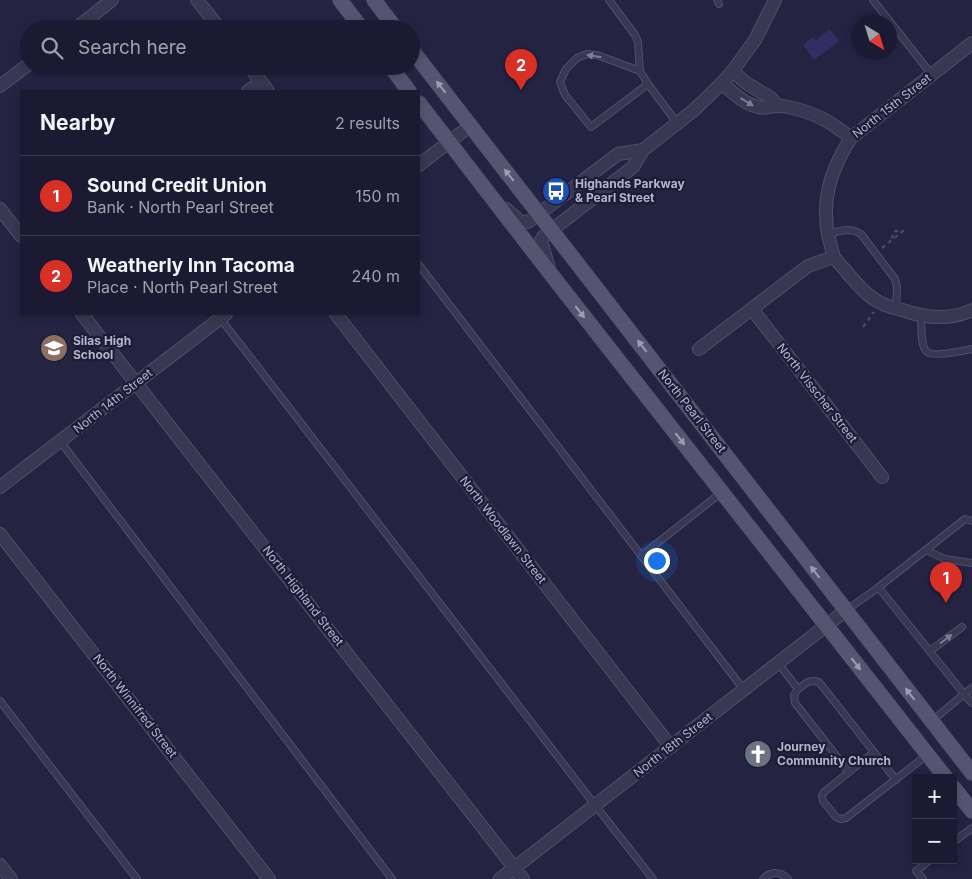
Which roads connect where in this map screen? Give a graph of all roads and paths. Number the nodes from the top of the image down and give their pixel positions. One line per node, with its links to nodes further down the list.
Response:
1 (112, 0): 8 (street)
2 (198, 0): 9 (street)
3 (340, 0): 10 (main road)
4 (374, 0): 11 (main road)
5 (609, 0): 15 (lane)
6 (775, 0): 16 (street)
7 (873, 0): 19 (lane)
8 (86, 20)
9 (213, 20)
10 (355, 20)
11 (389, 20)
12 (972, 43): 19 (street, North 15th Street)
13 (420, 61): 28 (main road, North Pearl Street, one-way to 13)
14 (20, 71): 22 (street)
15 (640, 71): 21 (lane); 21 (lane, one-way to 21)
16 (732, 71): 20 (street); 26 (street)
17 (255, 75): 23 (street)
18 (397, 75): 24 (main road)
19 (932, 75): 29 (street, North 15th Street)
20 (722, 83): 26 (street, one-way to 26); 27 (street)
21 (648, 84): 27 (lane)
22 (0, 86)
23 (264, 87)
24 (408, 90)
25 (420, 105): 30 (main road)
26 (777, 106): 29 (street)
27 (677, 123): 31 (street)
28 (470, 126): 30 (street); 35 (main road, North Pearl Street, one-way to 28)
29 (851, 138): 37 (street, North 15th Street)
30 (448, 142): 32 (street); 33 (main road)
31 (643, 150): 35 (street); 36 (street)
32 (420, 164)
33 (492, 198): 35 (street); 43 (main road)
34 (0, 209): 38 (street)
35 (539, 213): 36 (main road, North Pearl Street)
36 (551, 230): 43 (street); 66 (main road, North Pearl Street, one-way to 36)
37 (828, 234): 40 (lane); 41 (street, North 15th Street)
38 (20, 235)
39 (892, 240): 40 (path)
40 (875, 253): 45 (lane)
41 (834, 257): 44 (street); 46 (street)
42 (420, 266): 63 (lane)
43 (550, 273): 59 (main road, one-way to 59)
44 (880, 302): 45 (street); 52 (path)
45 (896, 308): 48 (street)
46 (752, 309): 53 (street); 57 (street, North Visscher Street)
47 (972, 310): 48 (street)
48 (916, 314): 54 (lane)
49 (83, 315): 55 (street, North Highland Street)
50 (337, 315): 78 (street, North Woodlawn Street)
51 (223, 316): 55 (street, North 14th Street); 86 (lane)
52 (864, 327)
53 (699, 349)
54 (972, 349)
55 (136, 383): 56 (street, North 14th Street); 92 (street, North Highland Street)
56 (60, 441): 58 (street, North 14th Street); 96 (lane)
57 (882, 477)
58 (0, 487)
59 (722, 492): 63 (lane); 67 (main road)
60 (972, 521): 62 (lane)
61 (0, 534): 95 (street, North Winnifred Street)
62 (926, 550): 64 (lane); 65 (lane)
63 (641, 556): 73 (lane)
64 (972, 562)
65 (879, 588): 66 (lane); 69 (lane)
66 (845, 611): 67 (street, North 18th Street); 77 (main road, North Pearl Street, one-way to 66)
67 (826, 626): 70 (street, North 18th Street); 80 (main road, one-way to 80)
68 (962, 627): 69 (lane, one-way to 68)
69 (930, 651): 74 (lane)
70 (778, 663): 72 (lane); 73 (street, North 18th Street)
71 (972, 688): 74 (lane)
72 (798, 689): 79 (lane); 81 (lane)
73 (744, 690): 78 (street, North 18th Street)
74 (964, 694): 76 (lane); 77 (lane)
75 (0, 701): 94 (lane)
76 (972, 704)
77 (931, 722): 82 (main road, North Pearl Street)
78 (671, 747): 86 (street, North 18th Street)
79 (874, 752): 81 (lane); 84 (lane)
80 (928, 754): 83 (main road); 84 (lane)
81 (849, 772): 84 (lane)
82 (972, 773)
83 (943, 774)
84 (896, 780)
85 (957, 792): 87 (main road)
86 (595, 806): 92 (street, North 18th Street); 99 (lane)
87 (972, 811)
88 (972, 828): 89 (lane)
89 (957, 839)
90 (925, 864): 102 (lane)
91 (0, 865): 93 (street)
92 (515, 868): 97 (street, North 18th Street); 98 (street, North Highland Street)
93 (11, 879)
94 (137, 879)
95 (269, 879)
96 (392, 879)
97 (500, 879)
98 (523, 879)
99 (653, 879)
100 (763, 879): 101 (lane)
101 (788, 879)
102 (922, 879)

